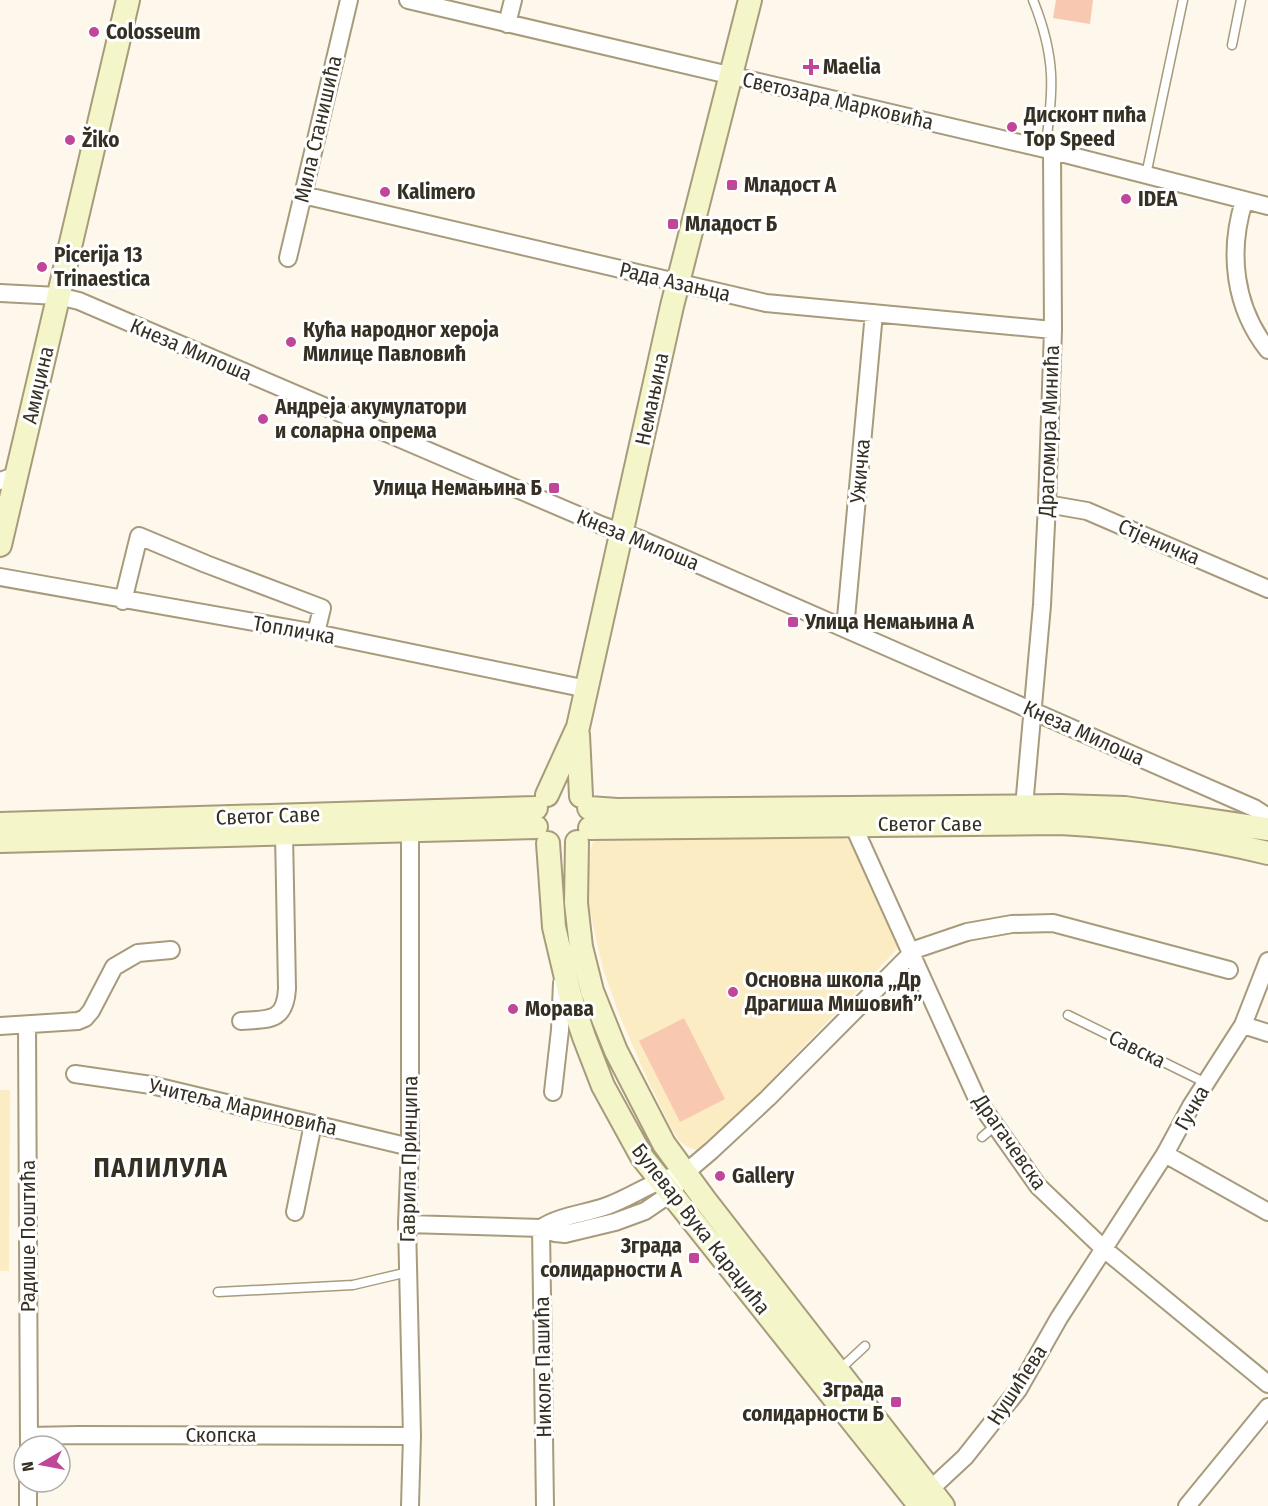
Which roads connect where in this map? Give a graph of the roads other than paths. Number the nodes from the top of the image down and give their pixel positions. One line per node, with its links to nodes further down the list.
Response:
1 (128, 0): 20 (street, Амиџина)
2 (349, 0): 14 (street, Мила Станишића)
3 (408, 0): 9 (street, Светозара Марковића)
4 (513, 0): 9 (street)
5 (750, 0): 11 (street, Немањина)
6 (1033, 0): 12 (lane)
7 (1183, 0): 13 (lane)
8 (1241, 0): 10 (lane)
9 (507, 24): 11 (street, Светозара Марковића)
10 (1232, 45)
11 (730, 76): 12 (street, Светозара Марковића); 18 (street, Немањина)
12 (1048, 150): 13 (street, Светозара Марковића); 22 (street, Драгомира Минића)
13 (1146, 175): 15 (street, Светозара Марковића)
14 (303, 195): 17 (street, Мила Станишића); 18 (street, Рада Азањца)
15 (1244, 201): 16 (street, Светозара Марковића); 23 (street)
16 (1268, 206)
17 (288, 258)
18 (678, 284): 21 (street, Рада Азањца); 26 (street, Немањина)
19 (0, 293): 20 (street, Кнеза Милоша)
20 (58, 296): 24 (street, Амиџина); 26 (street, Кнеза Милоша)
21 (874, 313): 22 (street, Рада Азањца); 31 (street, Ужичка)
22 (1053, 330): 25 (street, Драгомира Минића)
23 (1268, 350)
24 (9, 478): 27 (street, Амиџина)
25 (1047, 504): 29 (street, Стјеничка); 34 (street, Драгомира Минића)
26 (622, 532): 31 (street, Кнеза Милоша); 33 (street, Немањина)
27 (0, 545)
28 (0, 578): 30 (street, Топличка)
29 (1268, 589)
30 (123, 601): 32 (street, Топличка); 32 (street)
31 (845, 629): 34 (street, Кнеза Милоша)
32 (316, 633): 33 (street, Топличка)
33 (587, 689): 35 (street, Немањина)
34 (1034, 711): 36 (street, Драгомира Минића); 37 (street, Кнеза Милоша)
35 (578, 727): 38 (street, Немањина); 39 (street, Булевар Вука Караџића)
36 (1023, 815): 39 (street, Светог Саве); 42 (street, Светог Саве); 43 (street, Светог Саве); 46 (street, Светог Саве)
37 (1268, 817)
38 (542, 818): 39 (street); 39 (street); 40 (street, Светог Саве); 50 (street, Булевар Вука Караџића)
39 (584, 818): 42 (street, Светог Саве); 66 (street, Булевар Вука Караџића)
40 (410, 821): 41 (street, Светог Саве); 44 (street, Светог Саве); 64 (street, Гаврила Принципа)
41 (0, 824)
42 (853, 825): 48 (street, Драгачевска)
43 (1268, 829)
44 (284, 834): 45 (street, Светог Саве); 53 (street)
45 (0, 841)
46 (1268, 853)
47 (171, 950): 54 (street)
48 (912, 953): 51 (street); 62 (street, Драгачевска); 66 (street)
49 (1268, 960): 55 (street, Гучка)
50 (562, 968): 60 (street); 67 (street, Булевар Вука Караџића)
51 (1229, 970)
52 (1068, 1015): 59 (lane, Савска)
53 (241, 1021)
54 (27, 1025): 56 (street); 79 (street, Радише Поштића)
55 (1243, 1025): 57 (street); 59 (street, Гучка)
56 (0, 1026)
57 (1268, 1033)
58 (75, 1074): 61 (street, Учитеља Мариновића)
59 (1206, 1083): 65 (street, Гучка)
60 (553, 1092)
61 (313, 1124): 64 (street, Учитеља Мариновића); 68 (street)
62 (995, 1126): 63 (lane); 72 (street, Драгачевска)
63 (982, 1137)
64 (410, 1147): 70 (street, Гаврила Принципа)
65 (1165, 1154): 69 (street); 72 (street, Гучка)
66 (685, 1173): 67 (street); 76 (street, Булевар Вука Караџића)
67 (665, 1187): 71 (street); 82 (street, Булевар Вука Караџића)
68 (295, 1212)
69 (1268, 1212)
70 (407, 1224): 71 (street); 73 (street, Гаврила Принципа)
71 (541, 1228): 85 (street, Николе Пашића)
72 (1104, 1249): 77 (street, Драгачевска); 82 (street, Нушићева)
73 (408, 1272): 74 (lane); 81 (street, Гаврила Принципа)
74 (218, 1292)
75 (865, 1346): 76 (lane)
76 (838, 1371): 82 (street, Булевар Вука Караџића)
77 (1268, 1384)
78 (1268, 1407): 83 (street)
79 (29, 1434)
80 (72, 1435): 81 (street, Скопска)
81 (412, 1436): 84 (street, Гаврила Принципа)
82 (924, 1502)
83 (1198, 1503)
84 (410, 1506)
85 (545, 1506)

